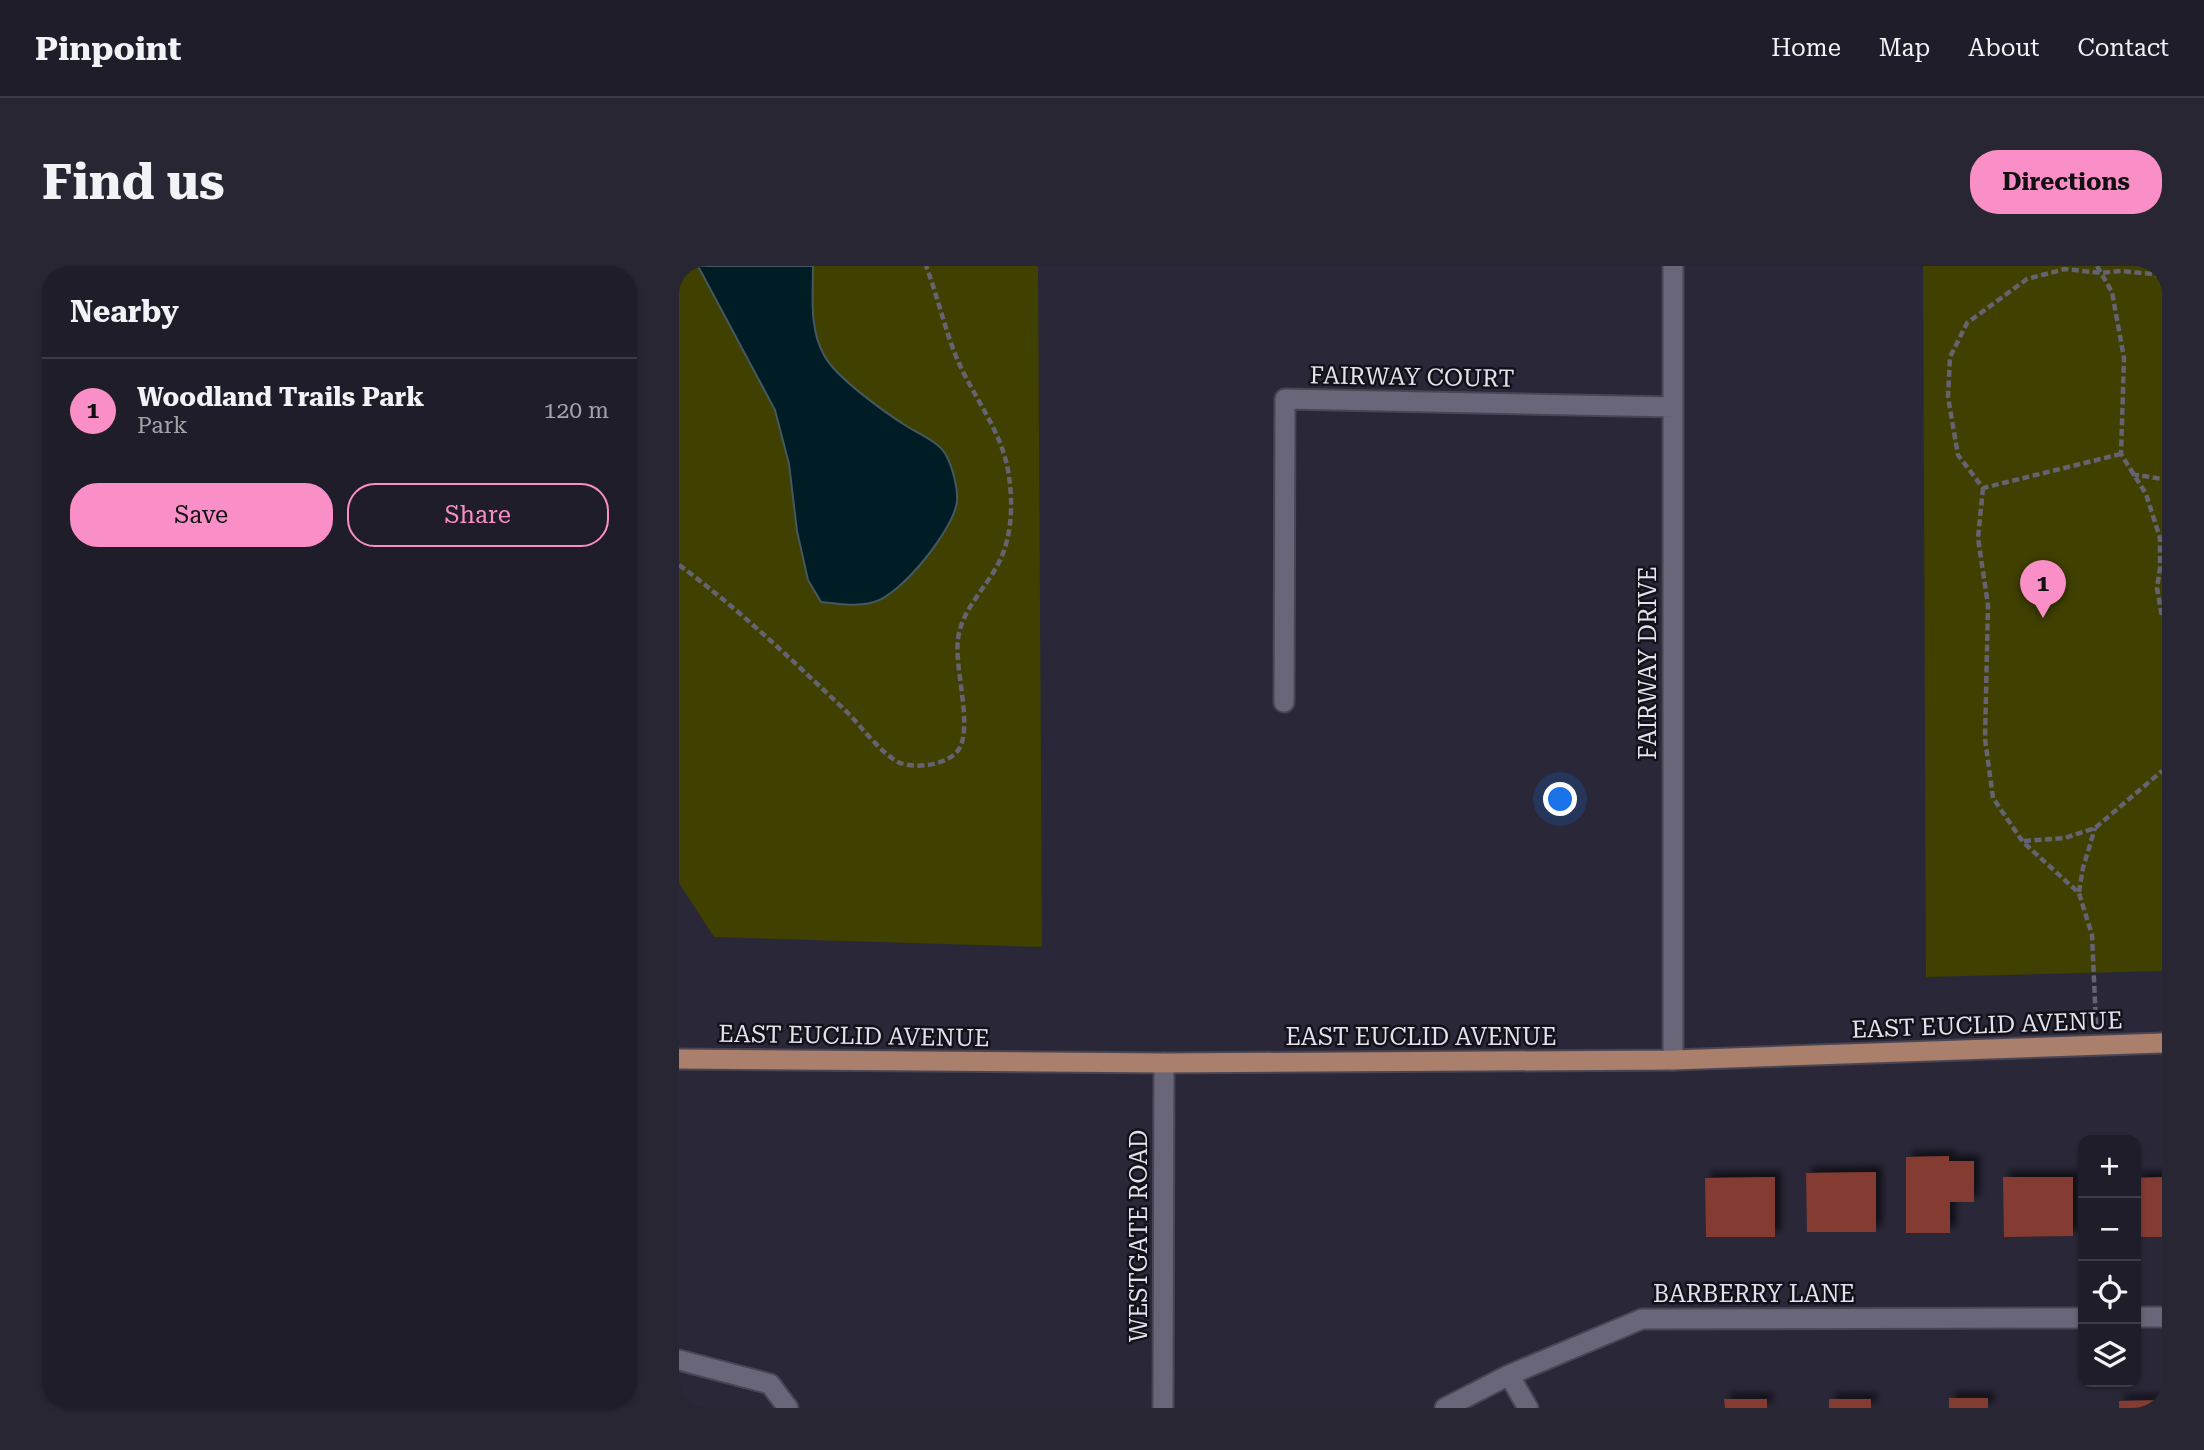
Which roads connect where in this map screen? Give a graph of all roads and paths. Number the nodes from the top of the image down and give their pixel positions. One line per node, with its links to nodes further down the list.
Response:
1 (926, 266): 11 (path)
2 (1674, 266): 6 (street, FAIRWAY DRIVE)
3 (2097, 266): 4 (path)
4 (2101, 273): 5 (path); 7 (path); 10 (path)
5 (2162, 277)
6 (1673, 407): 13 (street, FAIRWAY COURT); 21 (street, FAIRWAY DRIVE)
7 (2121, 454): 8 (path); 10 (path)
8 (2132, 474): 9 (path); 12 (path)
9 (2162, 479)
10 (1983, 488): 16 (path)
11 (679, 565)
12 (2162, 617)
13 (1284, 702)
14 (2162, 771): 15 (path)
15 (2095, 828): 16 (path); 17 (path)
16 (2023, 842): 17 (path)
17 (2079, 893): 18 (path)
18 (2096, 1029)
19 (2162, 1043): 21 (main road, EAST EUCLID AVENUE)
20 (679, 1059): 22 (main road, EAST EUCLID AVENUE)
21 (1673, 1060): 22 (main road, EAST EUCLID AVENUE)
22 (1164, 1063): 29 (street, WESTGATE ROAD)
23 (2162, 1317): 25 (street)
24 (2078, 1318): 27 (street, BARBERRY LANE)
25 (2141, 1318)
26 (679, 1360): 28 (street)
27 (1509, 1376): 30 (street, BARBERRY LANE); 31 (street)
28 (788, 1408)
29 (1163, 1408)
30 (1444, 1408)
31 (1528, 1408)

